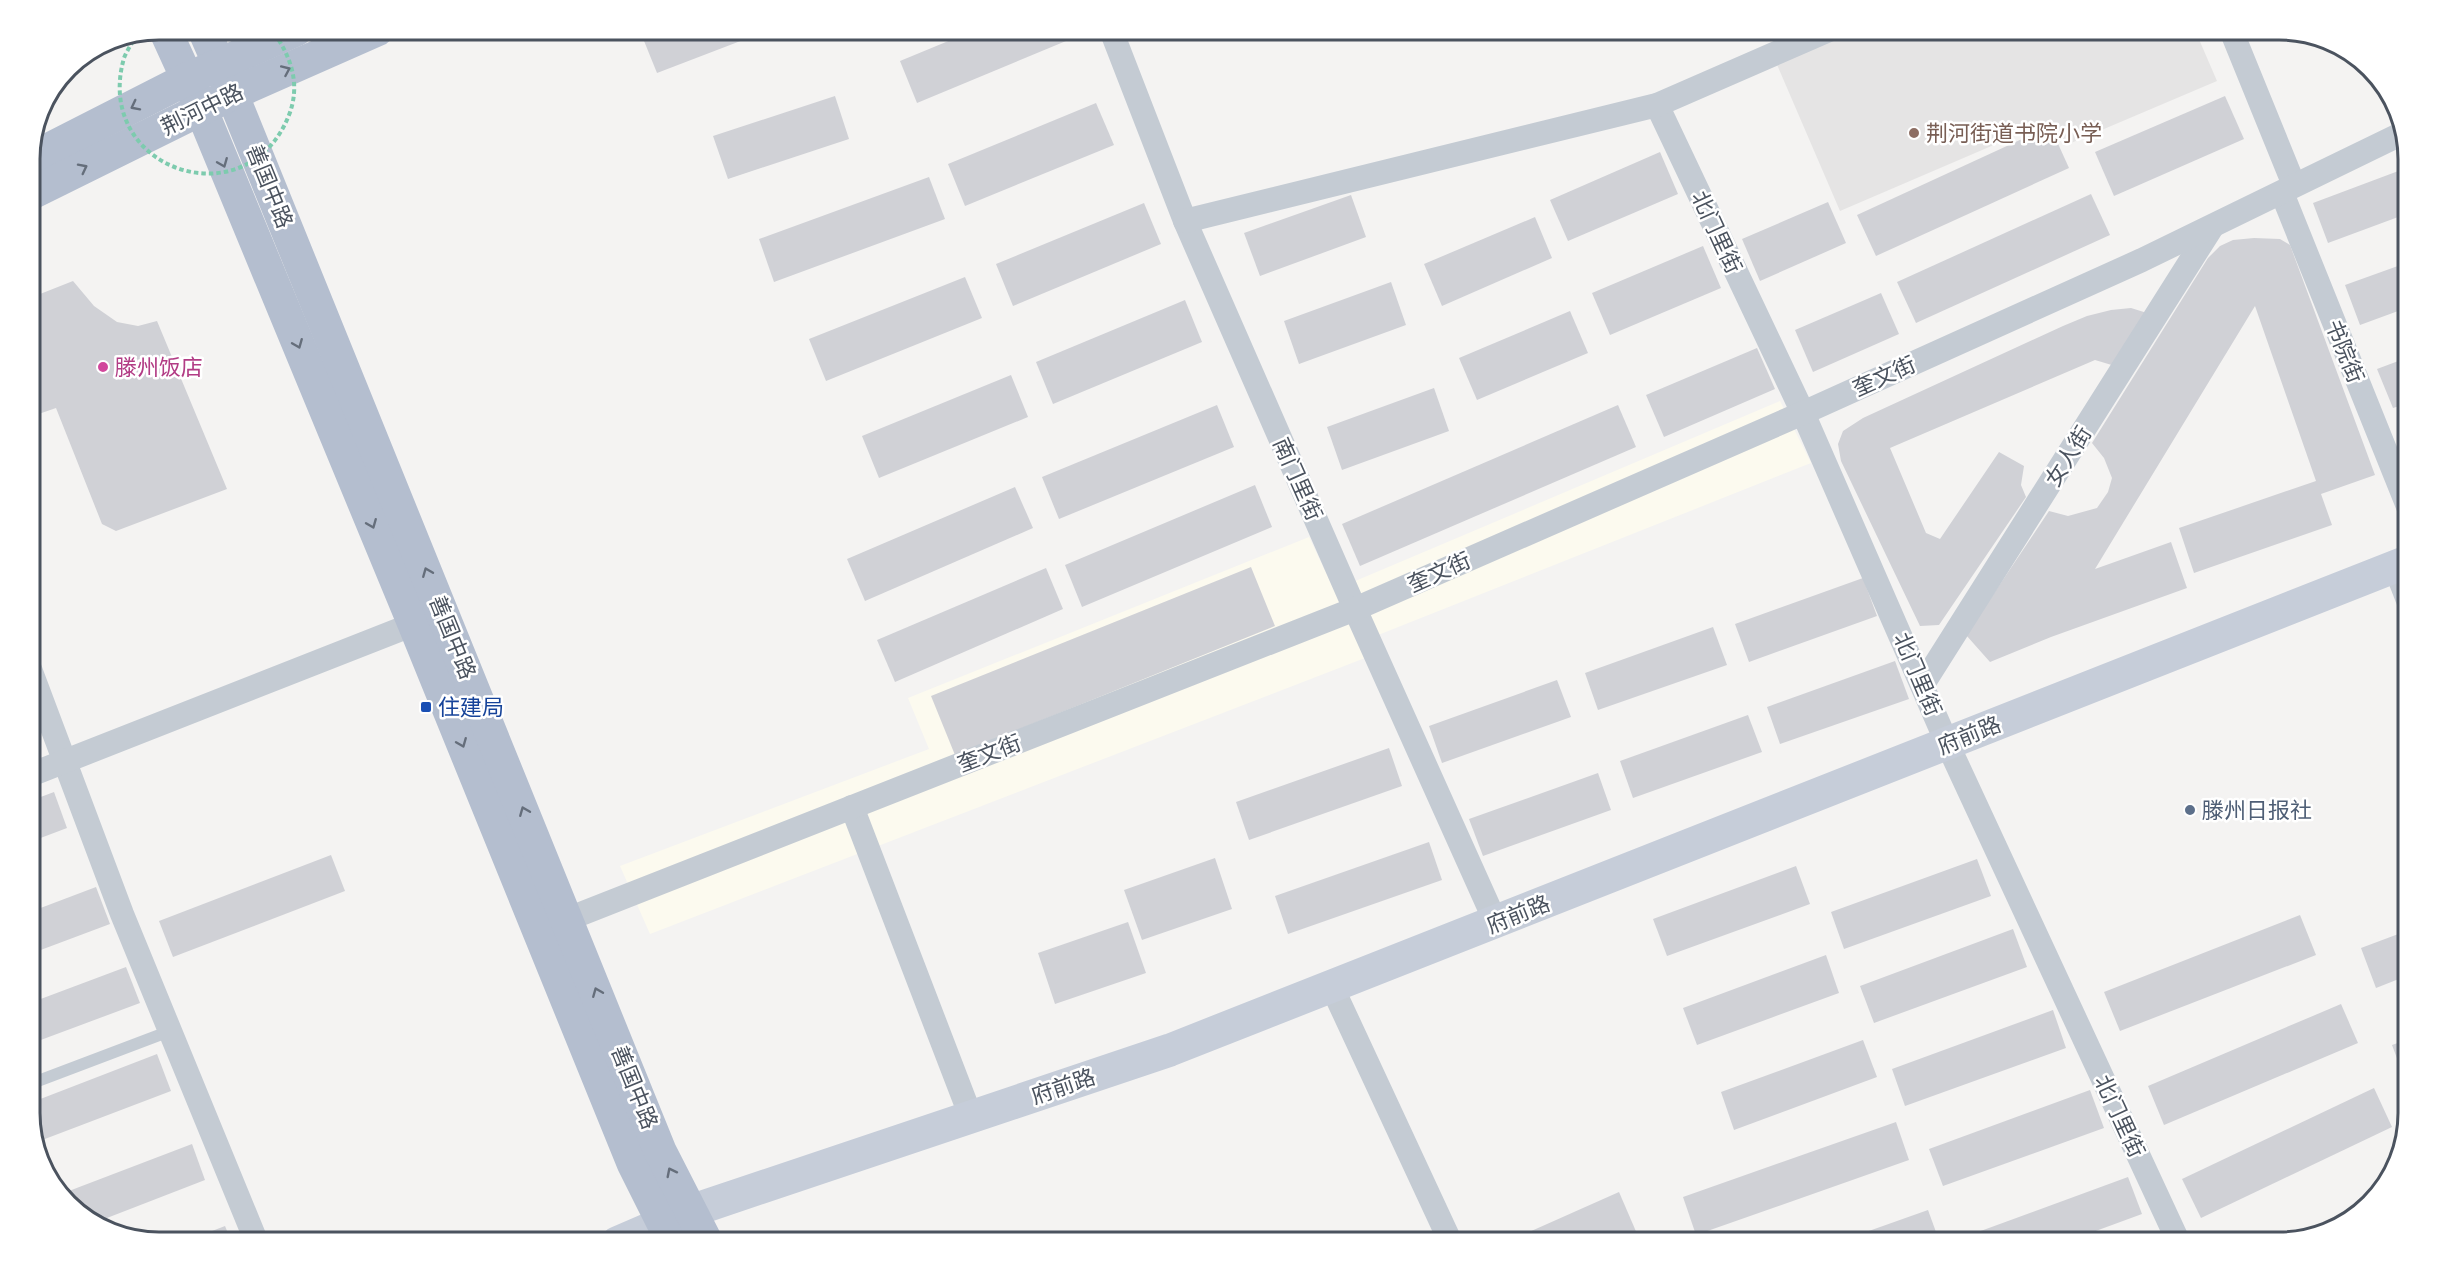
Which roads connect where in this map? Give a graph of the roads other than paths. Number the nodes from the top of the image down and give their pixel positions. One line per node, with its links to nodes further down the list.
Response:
1 (169, 40): 9 (main road, 善国中路)
2 (208, 40): 8 (main road, 善国中路)
3 (273, 40): 8 (main road, 荆河中路)
4 (354, 40): 10 (main road, 荆河中路, one-way to 4)
5 (1115, 40): 17 (street, 南门里街)
6 (1806, 40): 11 (street)
7 (2235, 40): 16 (street, 书院街)
8 (219, 64): 9 (main road, 荆河中路); 10 (main road, 善国中路)
9 (187, 79): 12 (main road, 善国中路); 14 (main road, 荆河中路, one-way to 14)
10 (232, 94): 12 (main road, 荆河中路); 30 (main road, 善国中路, one-way to 10)
11 (1657, 105): 17 (street); 19 (street, 北门里街)
12 (201, 109): 15 (main road, 荆河中路, one-way to 12); 23 (main road, 善国中路, one-way to 23)
13 (2396, 136): 16 (street, 奎文街)
14 (41, 153)
15 (41, 189)
16 (2288, 189): 18 (street, 奎文街); 20 (street, 书院街)
17 (1185, 221): 22 (street, 南门里街)
18 (2212, 227): 19 (street, 奎文街); 24 (street, 女人街)
19 (1803, 413): 22 (street, 奎文街); 24 (street, 北门里街)
20 (2398, 480)
21 (2398, 566): 26 (main road, 府前路)
22 (1355, 609): 29 (street, 奎文街); 31 (street, 南门里街)
23 (414, 624): 27 (street); 36 (main road, 善国中路, one-way to 36)
24 (1923, 684): 26 (street, 北门里街)
25 (41, 698): 27 (street)
26 (1947, 743): 31 (main road, 府前路); 40 (street, 北门里街)
27 (65, 760): 28 (street); 33 (street)
28 (41, 770)
29 (852, 807): 30 (street, 奎文街); 35 (street)
30 (568, 919): 36 (main road, 善国中路, one-way to 30)
31 (1496, 923): 32 (main road, 府前路)
32 (1332, 987): 35 (main road, 府前路); 39 (street)
33 (170, 1031): 34 (lane); 37 (street)
34 (41, 1080)
35 (971, 1117): 36 (main road, 府前路)
36 (676, 1226): 38 (main road, 府前路)
37 (252, 1232)
38 (655, 1232)
39 (1446, 1232)
40 (2174, 1232)

